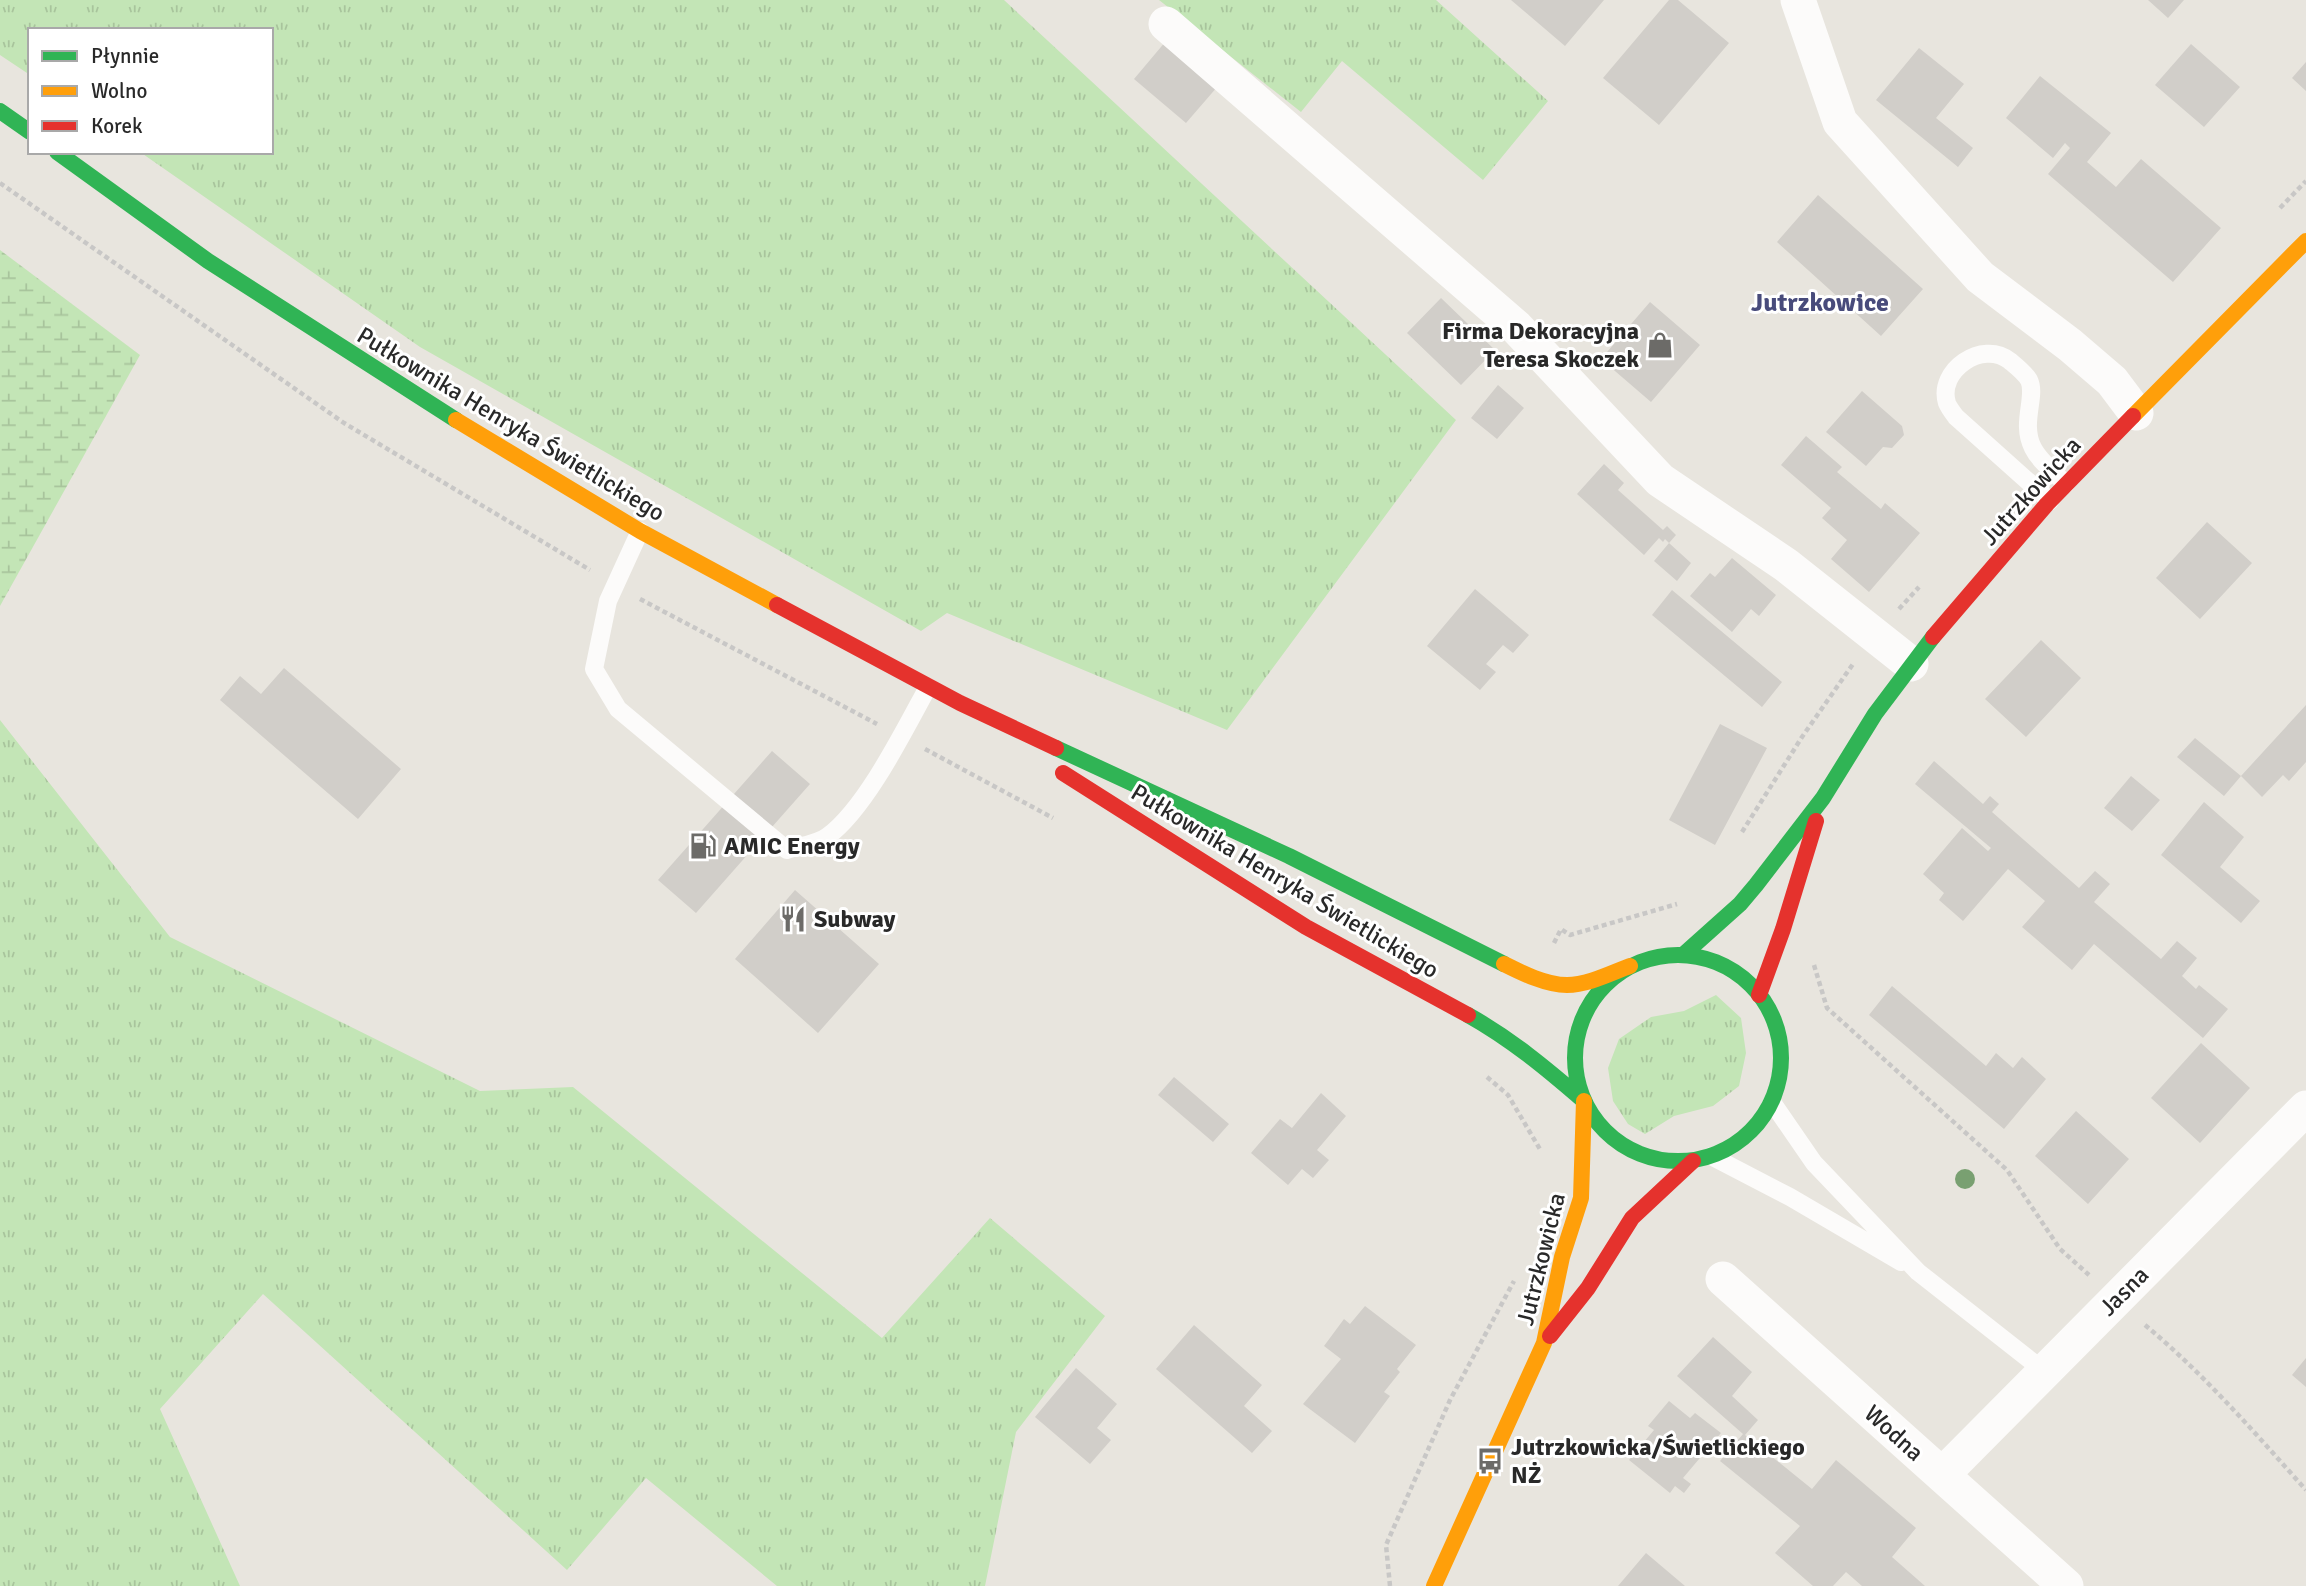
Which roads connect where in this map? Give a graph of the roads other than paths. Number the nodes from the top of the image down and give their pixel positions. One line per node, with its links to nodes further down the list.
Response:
1 (1798, 0): 7 (street)
2 (1166, 24): 11 (street)
3 (0, 111): 4 (main road)
4 (28, 131)
5 (60, 154): 10 (main road, Pułkownika Henryka Świetlickiego)
6 (2306, 241): 7 (main road, Jutrzkowicka)
7 (2136, 413): 8 (main road, Jutrzkowicka)
8 (2066, 484): 9 (main road, Jutrzkowicka); 9 (lane)
9 (2050, 500): 11 (main road, Jutrzkowicka)
10 (640, 531): 12 (main road, Pułkownika Henryka Świetlickiego); 12 (lane)
11 (1911, 664): 14 (main road, Jutrzkowicka)
12 (928, 687): 13 (main road, Pułkownika Henryka Świetlickiego)
13 (960, 703): 16 (main road, Pułkownika Henryka Świetlickiego); 18 (main road, Pułkownika Henryka Świetlickiego)
14 (1824, 798): 15 (main road, Jutrzkowicka); 17 (main road, Jutrzkowicka)
15 (1683, 955): 16 (main road); 17 (main road)
16 (1630, 966): 18 (main road)
17 (1759, 995): 19 (main road)
18 (1584, 1101): 21 (main road); 24 (main road, Jutrzkowicka)
19 (1772, 1102): 21 (main road); 22 (lane)
20 (2306, 1108): 25 (street, Jasna)
21 (1702, 1158): 22 (lane); 24 (main road, Jutrzkowicka)
22 (1918, 1272): 25 (lane)
23 (1723, 1279): 26 (street, Wodna)
24 (1544, 1343): 27 (main road, Jutrzkowicka)
25 (2044, 1371): 26 (street, Jasna)
26 (1942, 1475): 28 (street, Wodna)
27 (1434, 1586)
28 (2066, 1586)

